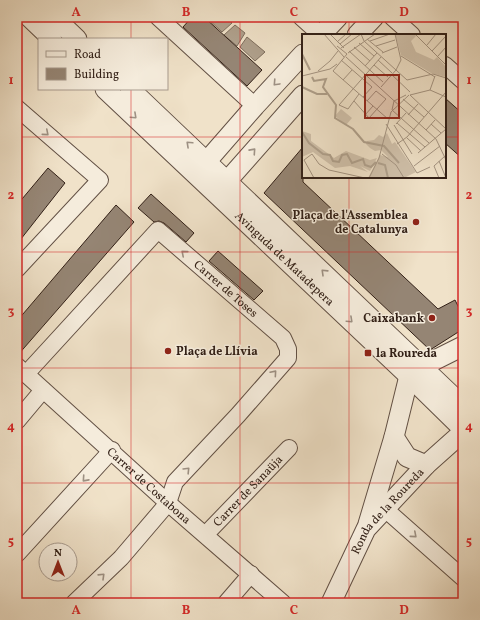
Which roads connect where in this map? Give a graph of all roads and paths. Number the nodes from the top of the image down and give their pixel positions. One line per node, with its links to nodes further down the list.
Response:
1 (29, 17): 12 (street)
2 (54, 17): 13 (street)
3 (158, 17): 20 (street)
4 (301, 17): 8 (street)
5 (338, 17): 9 (street)
6 (374, 17): 10 (street)
7 (392, 17): 11 (street)
8 (320, 34)
9 (322, 34)
10 (358, 34)
11 (411, 34)
12 (51, 38)
13 (76, 38)
14 (302, 55): 20 (street, one-way to 20)
15 (446, 66): 16 (street)
16 (463, 81)
17 (106, 90): 27 (street, Avinguda de Matadepera, one-way to 27)
18 (131, 90): 22 (street, Avinguda de Matadepera, one-way to 18)
19 (302, 96): 23 (street, one-way to 19)
20 (255, 106): 22 (street)
21 (17, 108): 24 (street, one-way to 24)
22 (207, 161): 23 (street, Avinguda de Matadepera)
23 (228, 180): 27 (street, Avinguda de Matadepera, one-way to 23)
24 (17, 269)
25 (463, 346): 27 (street)
26 (21, 370): 28 (street, Carrer de Costabona); 36 (street, Carrer de Toses, one-way to 26)
27 (416, 371): 29 (street, Avinguda de Matadepera); 31 (street, Avinguda de Matadepera); 32 (street)
28 (43, 390): 30 (street); 34 (street, Carrer de Costabona)
29 (463, 406)
30 (17, 421)
31 (463, 430): 35 (street, Ronda de la Roureda)
32 (394, 437): 35 (street); 38 (street)
33 (289, 448): 39 (street, Carrer de Sanaüja)
34 (112, 450): 36 (street, Carrer de Costabona); 40 (street, one-way to 40)
35 (426, 465): 37 (street, Ronda de la Roureda)
36 (168, 503): 39 (street, Carrer de Costabona); 43 (street, one-way to 36)
37 (385, 509): 38 (street, Ronda de la Roureda); 42 (street, one-way to 42)
38 (366, 529): 46 (street, Ronda de la Roureda)
39 (206, 534): 41 (street, Carrer de Costabona)
40 (17, 554)
41 (251, 574): 44 (street); 45 (street, Carrer de Costabona)
42 (463, 578)
43 (74, 603)
44 (226, 603)
45 (283, 603)
46 (330, 603)

